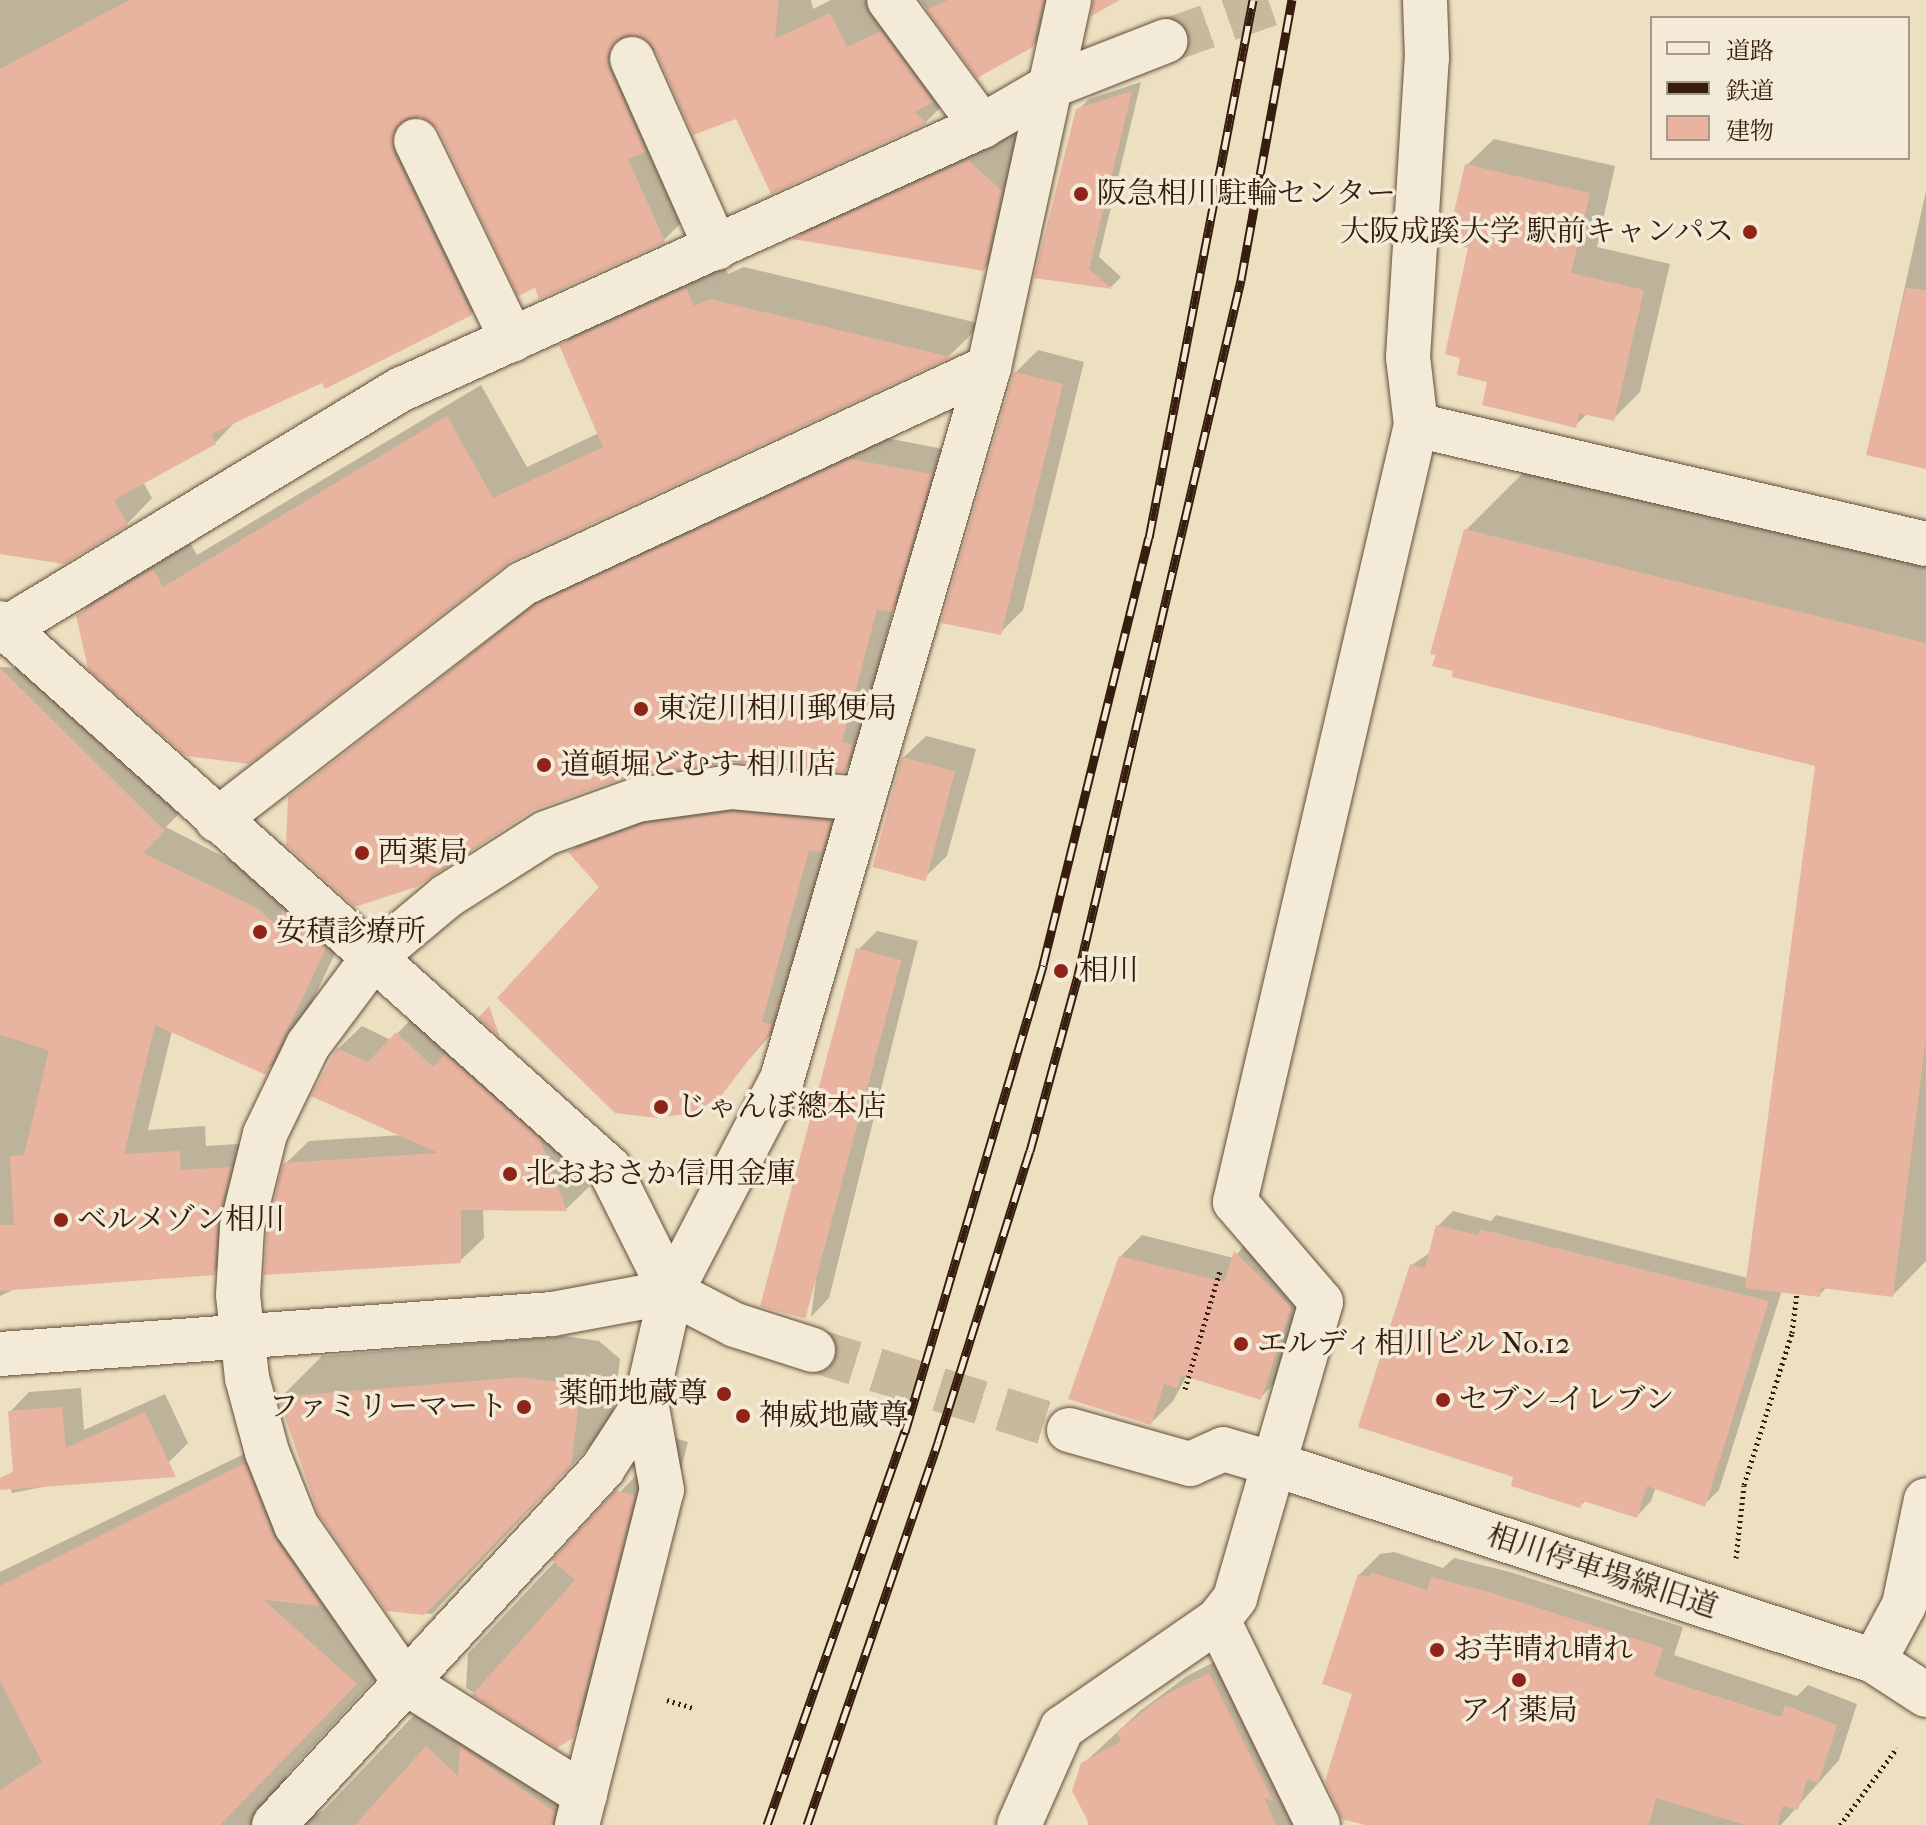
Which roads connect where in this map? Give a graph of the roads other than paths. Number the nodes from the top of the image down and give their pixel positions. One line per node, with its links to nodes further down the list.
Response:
1 (889, 0): 7 (street)
2 (1069, 0): 6 (street)
3 (1425, 0): 12 (street)
4 (1166, 41): 6 (street)
5 (632, 59): 9 (street)
6 (1051, 86): 7 (street); 11 (street)
7 (982, 126): 9 (street)
8 (416, 141): 10 (street)
9 (716, 248): 10 (street)
10 (512, 340): 14 (street)
11 (989, 367): 15 (street); 16 (street)
12 (1416, 425): 13 (street); 24 (street)
13 (1926, 544)
14 (1, 627): 16 (street)
15 (862, 799): 17 (street); 18 (street)
16 (217, 820): 17 (street)
17 (373, 958): 18 (street); 19 (street)
18 (671, 1292): 19 (street); 20 (street); 22 (street)
19 (242, 1335): 21 (street); 28 (street)
20 (813, 1350)
21 (0, 1354)
22 (646, 1402): 28 (street); 30 (street)
23 (1069, 1430): 24 (street, 相川停車場線旧道)
24 (1271, 1463): 26 (street); 27 (street, 相川停車場線旧道)
25 (1926, 1500): 27 (street)
26 (1218, 1620): 32 (street); 33 (street)
27 (1874, 1661): 29 (street, 相川停車場線旧道)
28 (405, 1682): 30 (street); 31 (street)
29 (1926, 1695)
30 (581, 1810)
31 (274, 1825)
32 (1020, 1825)
33 (1318, 1825)

